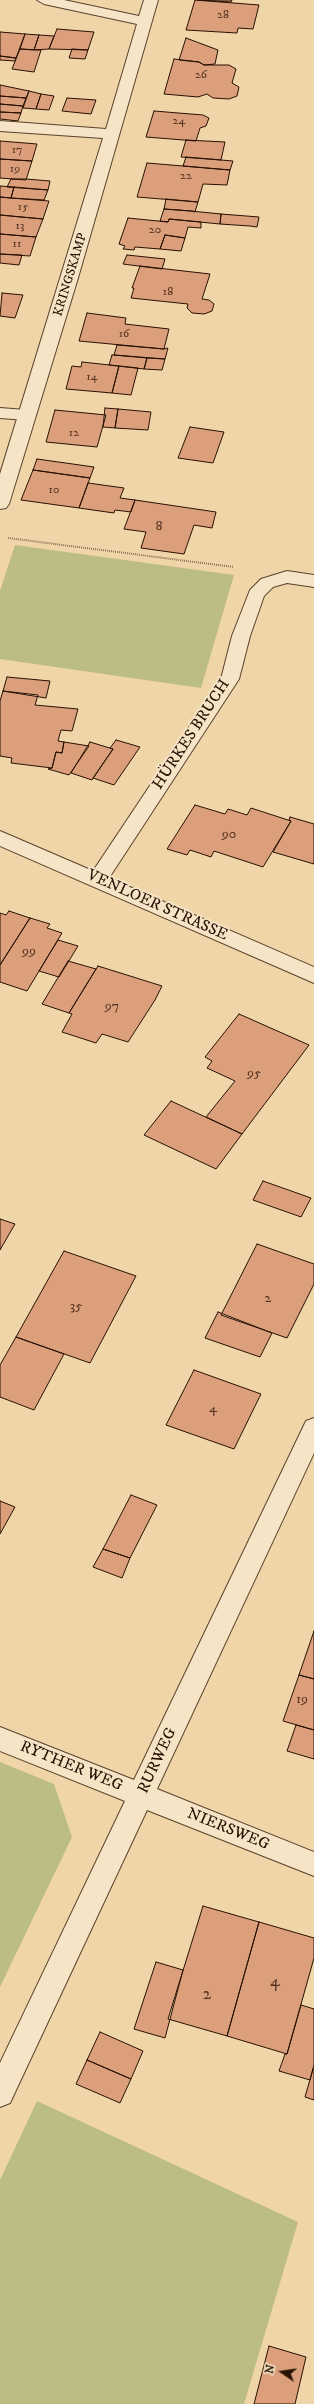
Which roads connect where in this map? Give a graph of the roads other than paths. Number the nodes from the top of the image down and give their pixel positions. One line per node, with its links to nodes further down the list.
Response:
1 (44, 0): 3 (street)
2 (151, 0): 3 (street, KRINGSKAMP)
3 (144, 21): 5 (street, KRINGSKAMP)
4 (0, 126): 5 (street)
5 (112, 134): 7 (street, KRINGSKAMP)
6 (0, 414): 7 (street)
7 (26, 415): 8 (street, KRINGSKAMP)
8 (0, 504)
9 (314, 581): 11 (street, HÜRKES BRUCH)
10 (0, 838): 11 (street, VENLOER STRASSE)
11 (98, 879): 12 (street, VENLOER STRASSE)
12 (314, 975)
13 (314, 1428): 15 (street, RURWEG)
14 (0, 1738): 15 (street, RYTHER WEG)
15 (142, 1795): 16 (street, NIERSWEG); 17 (street, RURWEG)
16 (314, 1864)
17 (0, 2093)

